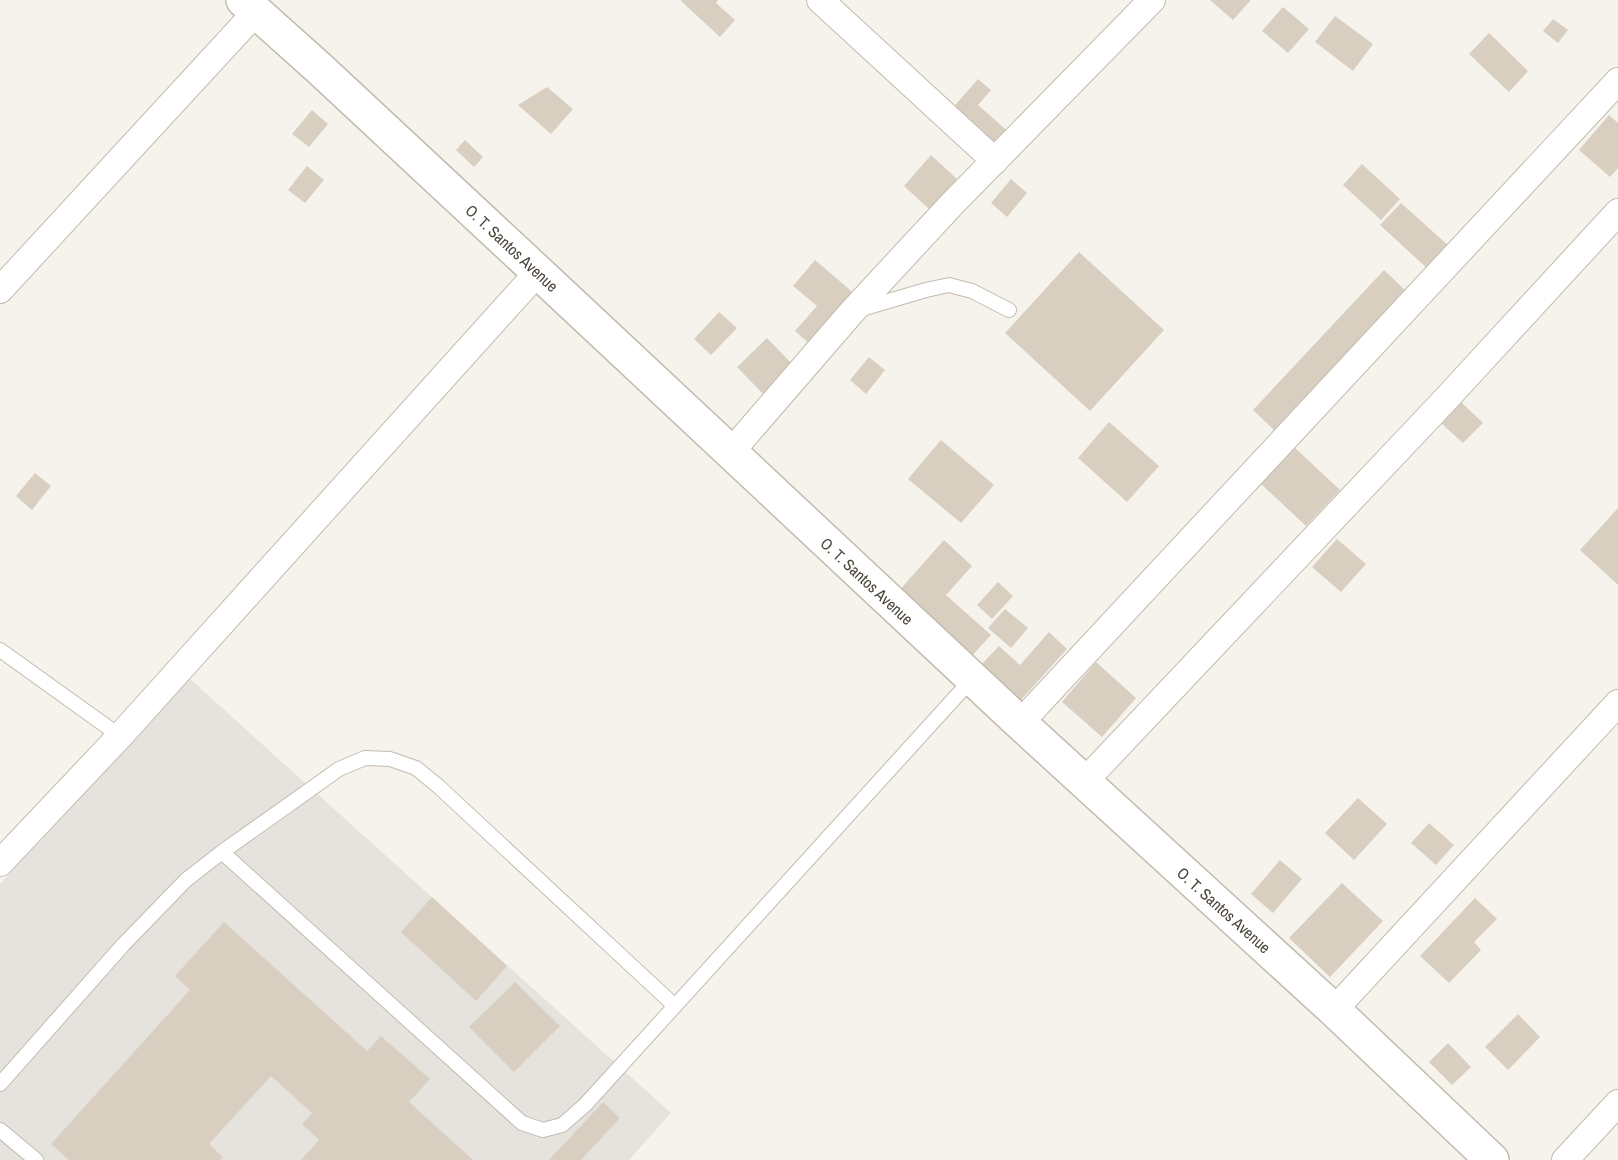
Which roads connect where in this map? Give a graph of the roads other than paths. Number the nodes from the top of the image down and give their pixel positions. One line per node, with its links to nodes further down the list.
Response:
1 (820, 0): 5 (street)
2 (1152, 0): 5 (street)
3 (249, 6): 7 (street, O. T. Santos Avenue); 8 (street)
4 (1618, 81): 15 (street)
5 (995, 161): 10 (street)
6 (1618, 212): 17 (street)
7 (538, 272): 11 (street, O. T. Santos Avenue); 16 (street)
8 (0, 290)
9 (1009, 310): 10 (lane)
10 (851, 313): 11 (street)
11 (730, 453): 13 (street, O. T. Santos Avenue)
12 (0, 650): 16 (lane)
13 (972, 679): 15 (street, O. T. Santos Avenue); 20 (lane)
14 (1618, 702): 21 (street)
15 (1020, 723): 17 (street, O. T. Santos Avenue)
16 (120, 736): 19 (street)
17 (1084, 782): 21 (street, O. T. Santos Avenue)
18 (222, 852): 20 (lane); 20 (lane); 22 (lane)
19 (0, 863)
20 (675, 1006)
21 (1334, 1010): 26 (street, O. T. Santos Avenue)
22 (0, 1084)
23 (1618, 1103): 27 (street)
24 (0, 1130): 25 (lane)
25 (36, 1160)
26 (1492, 1160)
27 (1565, 1160)

